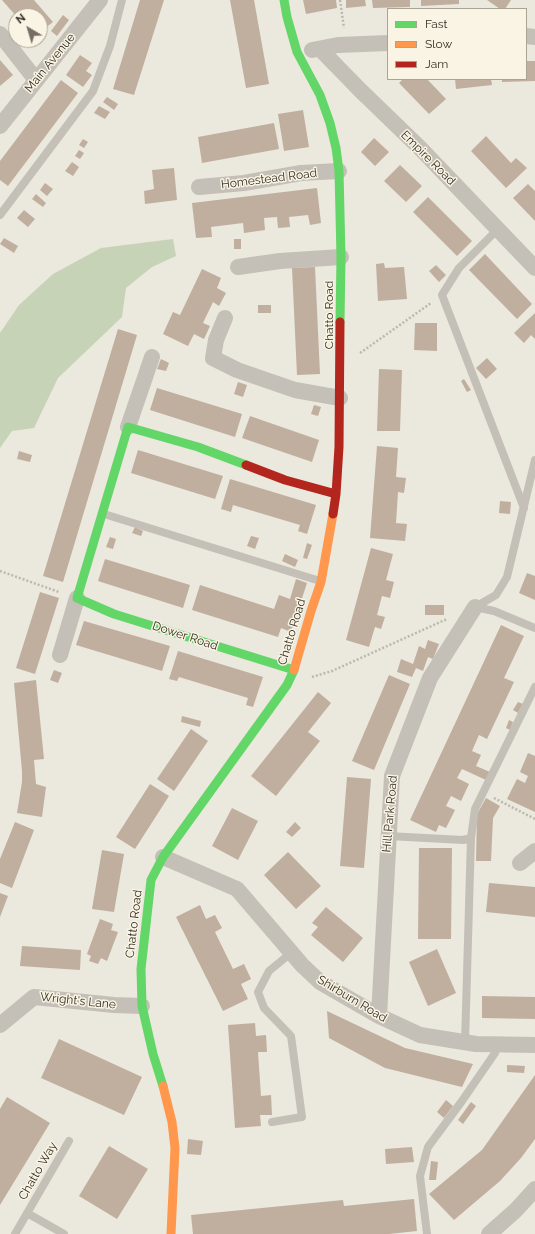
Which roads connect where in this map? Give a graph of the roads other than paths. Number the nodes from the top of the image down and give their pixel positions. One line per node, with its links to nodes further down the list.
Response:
1 (100, 0): 8 (street, Main Avenue)
2 (122, 0): 12 (lane)
3 (284, 0): 7 (street, Chatto Road)
4 (0, 34): 8 (street)
5 (387, 43): 6 (street)
6 (320, 49): 7 (street); 13 (street, Empire Road)
7 (297, 52): 10 (street, Chatto Road)
8 (36, 80): 9 (street, Main Avenue)
9 (0, 126)
10 (339, 171): 11 (street, Homestead Road); 14 (street, Chatto Road)
11 (199, 187)
12 (0, 216)
13 (498, 229): 16 (street, Empire Road); 23 (lane)
14 (341, 257): 15 (street); 19 (street, Chatto Road)
15 (238, 267)
16 (535, 268)
17 (225, 318): 19 (street)
18 (152, 357): 20 (street)
19 (340, 398): 22 (street, Chatto Road)
20 (128, 427): 22 (street); 24 (street)
21 (535, 460): 23 (lane)
22 (336, 494): 25 (street, Chatto Road)
23 (524, 508): 27 (lane)
24 (102, 513): 25 (lane); 26 (street)
25 (321, 582): 30 (street, Chatto Road)
26 (77, 598): 29 (street); 30 (street, Dower Road)
27 (475, 607): 28 (lane); 32 (street, Hill Park Road)
28 (535, 628)
29 (60, 655)
30 (294, 670): 35 (street, Chatto Road)
31 (535, 687): 33 (lane)
32 (388, 836): 33 (lane); 39 (street, Hill Park Road)
33 (471, 838): 41 (lane)
34 (535, 852): 36 (street)
35 (163, 857): 37 (street, Shirburn Road); 38 (street, Chatto Road)
36 (520, 863)
37 (291, 953): 39 (street, Shirburn Road); 44 (lane)
38 (142, 1006): 40 (street, Wright's Lane); 50 (street, Chatto Road)
39 (379, 1016): 41 (street, Shirburn Road)
40 (0, 1025)
41 (465, 1042): 42 (street, Shirburn Road)
42 (498, 1044): 43 (street, Shirburn Road); 51 (lane)
43 (535, 1045)
44 (272, 1122)
45 (69, 1140): 47 (lane, Chatto Way)
46 (535, 1189): 52 (street)
47 (27, 1213): 48 (lane, Chatto Way); 49 (lane, Chatto Way)
48 (15, 1234)
49 (64, 1234)
50 (171, 1234)
51 (427, 1234)
52 (489, 1234)

